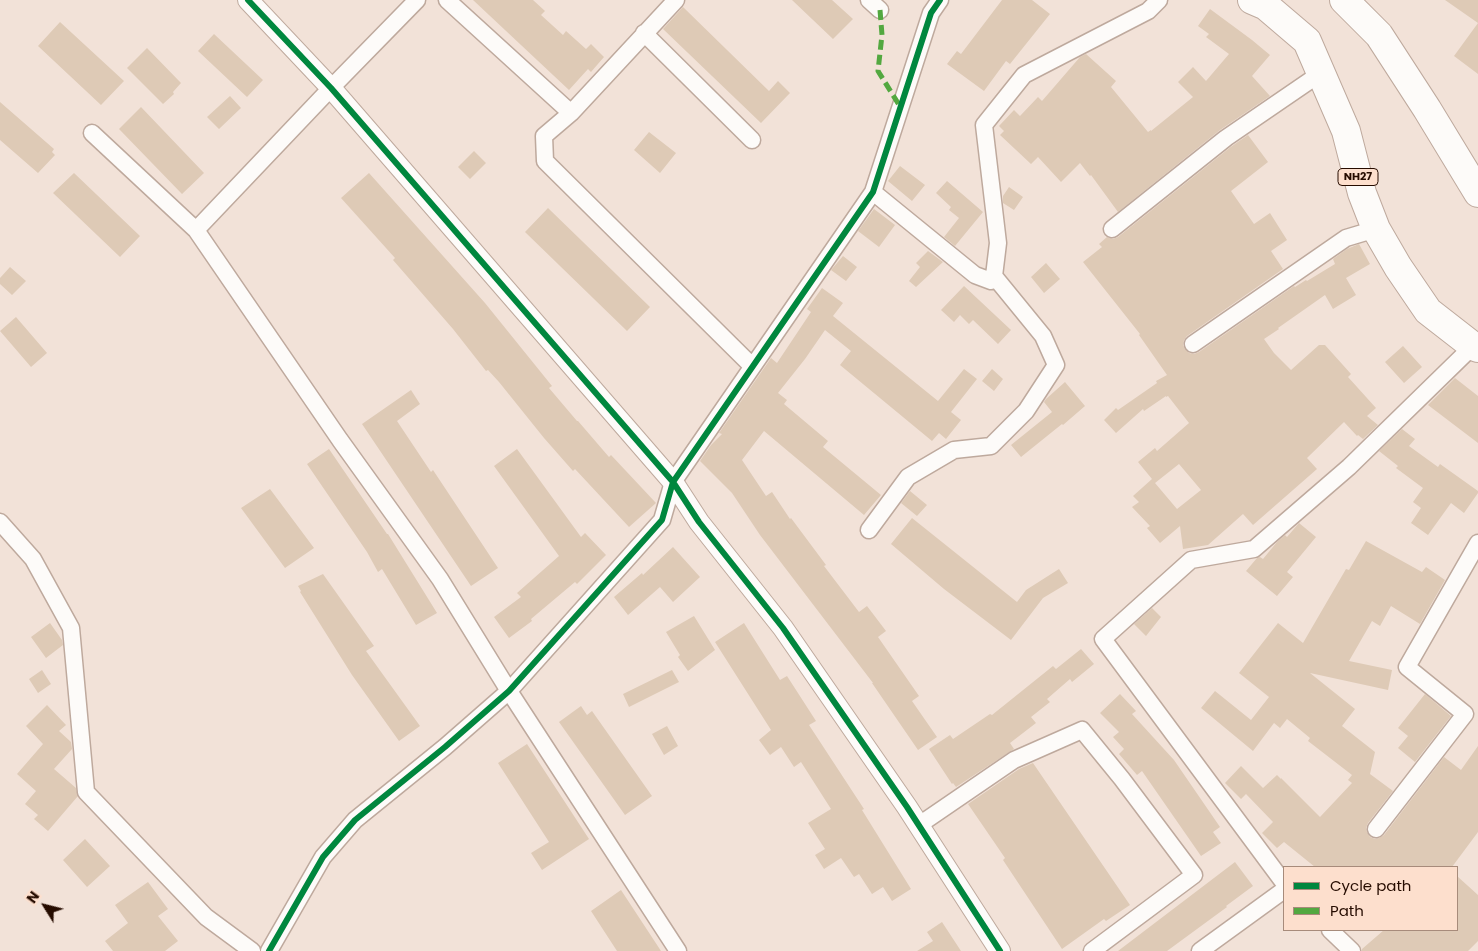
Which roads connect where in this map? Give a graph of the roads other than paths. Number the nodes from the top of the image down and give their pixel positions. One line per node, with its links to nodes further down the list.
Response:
1 (248, 0): 11 (street)
2 (418, 0): 11 (street)
3 (447, 0): 12 (street)
4 (676, 0): 9 (street)
5 (940, 0): 15 (street)
6 (1159, 0): 26 (street)
7 (1252, 0): 10 (highway, NH27)
8 (1344, 0): 16 (highway)
9 (644, 33): 12 (street); 14 (street)
10 (1320, 73): 17 (street); 18 (highway, NH27)
11 (331, 88): 19 (street); 24 (street)
12 (571, 113): 23 (street)
13 (92, 133): 19 (street)
14 (752, 140)
15 (872, 192): 20 (street); 23 (street)
16 (1478, 193)
17 (1112, 229)
18 (1376, 229): 21 (street); 22 (highway, NH27)
19 (196, 230): 28 (street)
20 (991, 281)
21 (1193, 344)
22 (1476, 347): 31 (street)
23 (752, 366): 24 (street)
24 (672, 482): 28 (street); 29 (street)
25 (0, 522): 34 (street)
26 (869, 530)
27 (1478, 543): 30 (street)
28 (509, 690): 35 (street); 36 (street)
29 (918, 825): 37 (street); 38 (street)
30 (1376, 829)
31 (1283, 882)
32 (1283, 891): 39 (street)
33 (1331, 931): 40 (street)
34 (252, 951)
35 (269, 951)
36 (678, 951)
37 (1000, 951)
38 (1092, 951)
39 (1200, 951)
40 (1352, 951)

